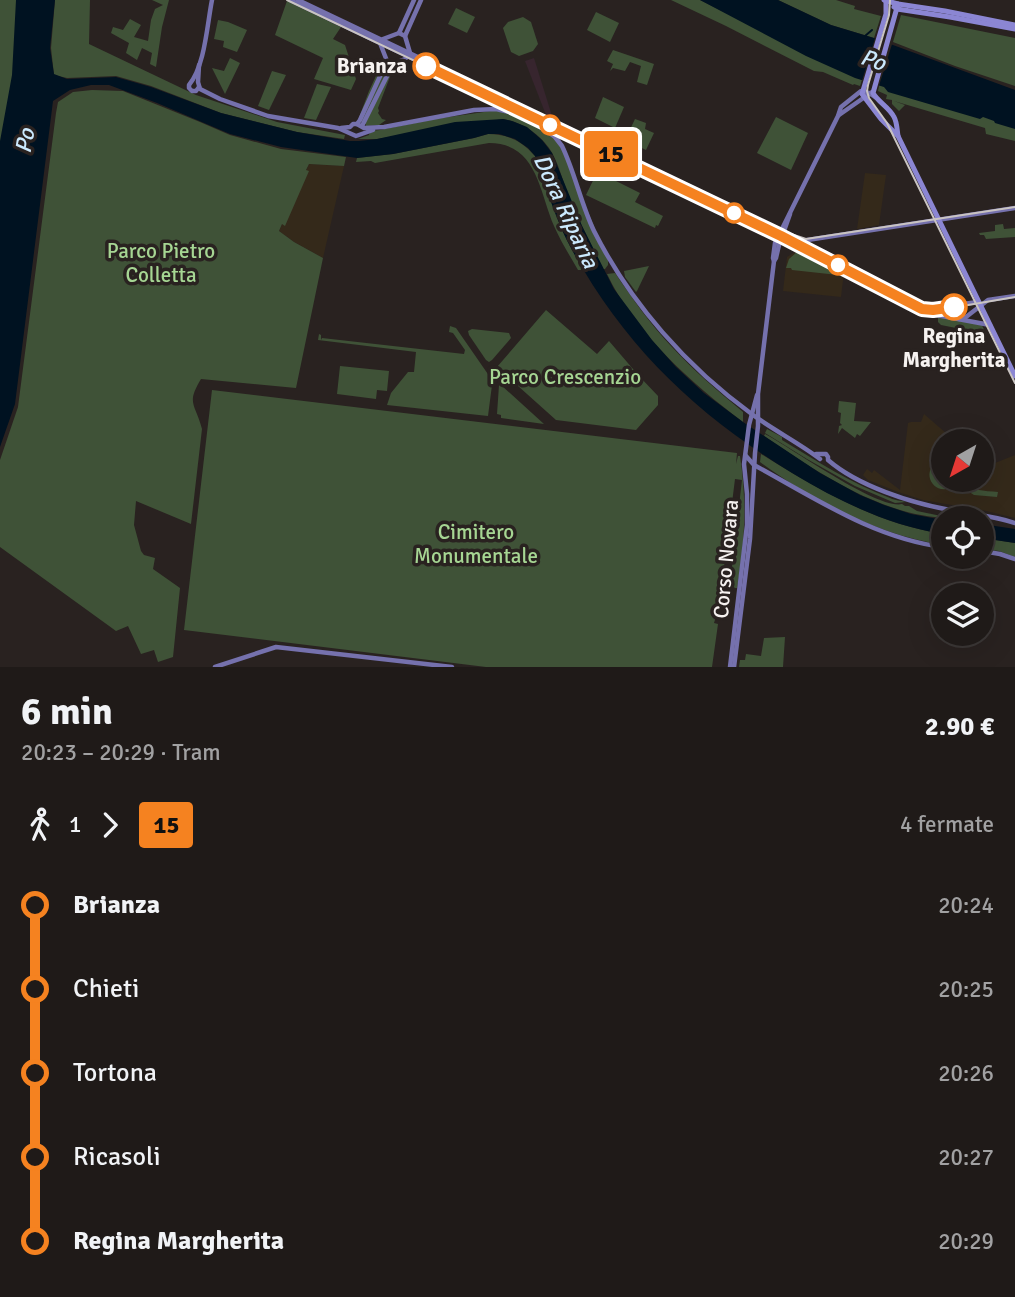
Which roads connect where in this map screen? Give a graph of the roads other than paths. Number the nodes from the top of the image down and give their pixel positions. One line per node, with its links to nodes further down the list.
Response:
1 (212, 0): 15 (street)
2 (290, 0): 11 (street)
3 (298, 0): 11 (street)
4 (414, 0): 9 (street)
5 (421, 0): 10 (street)
6 (886, 0): 7 (main road); 16 (main road)
7 (898, 4): 8 (main road); 18 (main road)
8 (1015, 27)
9 (399, 33): 10 (street); 11 (street)
10 (405, 36): 12 (street)
11 (381, 41): 12 (street); 13 (street)
12 (409, 55): 14 (street); 29 (street)
13 (387, 61): 14 (street); 23 (street)
14 (393, 64): 22 (street)
15 (196, 83): 17 (street); 17 (street); 20 (street)
16 (863, 89): 18 (street); 19 (main road); 21 (street)
17 (194, 91): 20 (street)
18 (874, 92): 19 (street); 26 (main road)
19 (864, 98): 21 (street); 26 (main road)
20 (220, 99): 25 (street)
21 (838, 116): 29 (street, Corso Novara)
22 (367, 118): 23 (street); 24 (street)
23 (360, 128): 24 (street); 25 (street); 25 (street)
24 (377, 128): 36 (street)
25 (351, 130)
26 (898, 136): 28 (main road)
27 (1015, 208): 28 (street)
28 (939, 220): 30 (street); 32 (main road)
29 (782, 233): 30 (street); 33 (street); 36 (street, Corso Novara)
30 (801, 241): 32 (street)
31 (1015, 296): 32 (street)
32 (979, 304): 33 (street); 34 (main road)
33 (958, 320): 34 (street)
34 (990, 325): 35 (main road)
35 (1015, 376)
36 (755, 417): 37 (street, Corso Novara); 38 (street, Corso Novara); 39 (street)
37 (746, 454): 38 (street); 45 (street, Corso Novara)
38 (754, 463): 40 (street); 45 (street, Corso Novara)
39 (1015, 523)
40 (931, 544)
41 (994, 553): 42 (street)
42 (1015, 559)
43 (215, 667): 44 (street)
44 (452, 667)
45 (732, 667)

